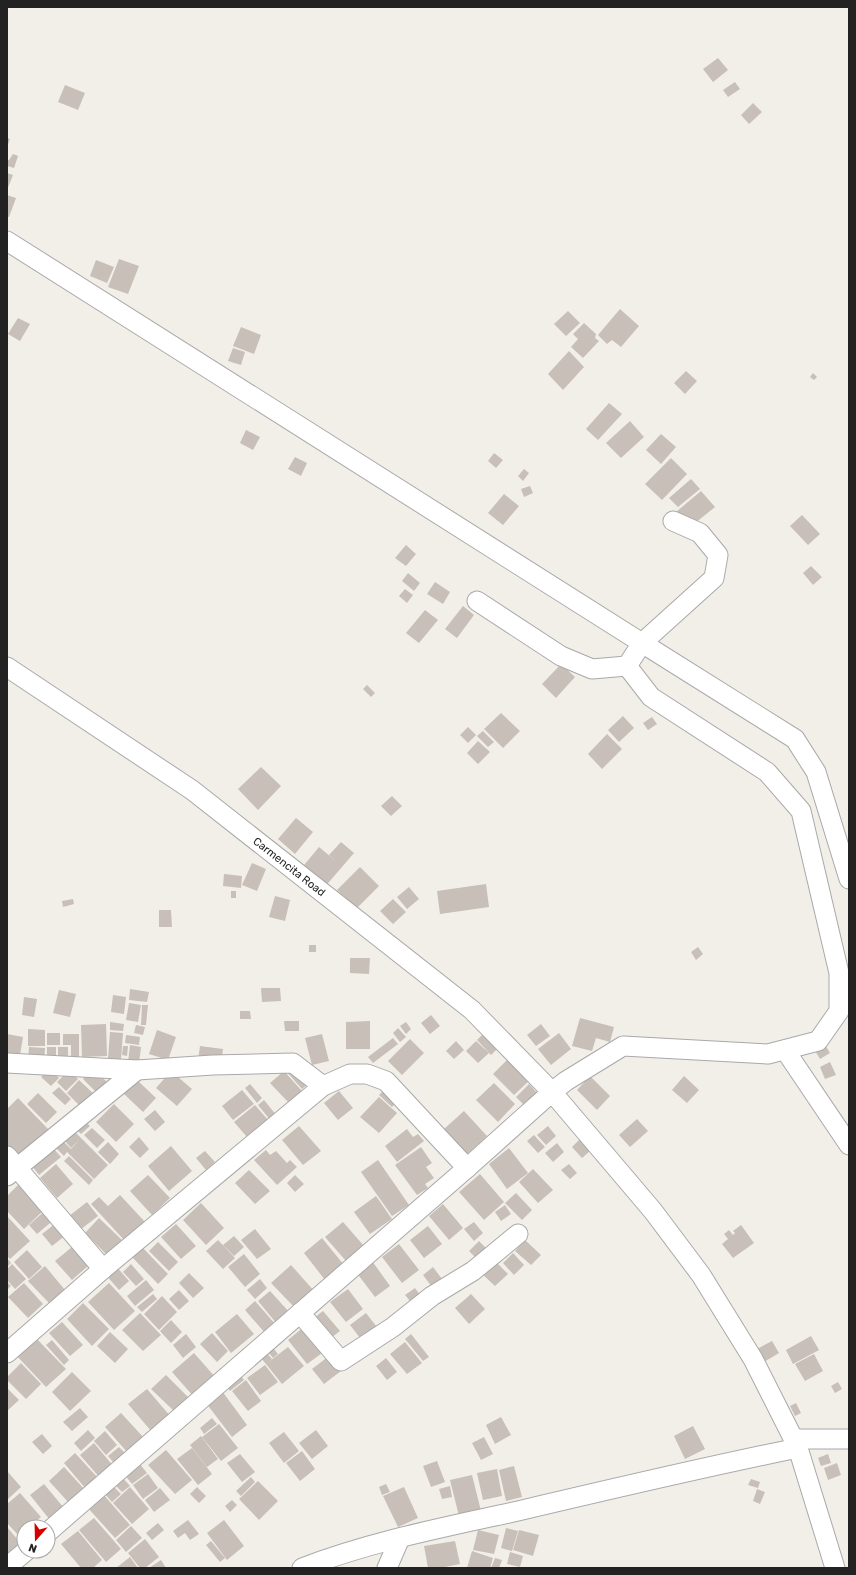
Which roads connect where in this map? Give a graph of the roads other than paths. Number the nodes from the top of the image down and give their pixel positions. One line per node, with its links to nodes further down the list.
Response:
1 (7, 241): 4 (street)
2 (673, 521): 4 (street)
3 (477, 601): 5 (street)
4 (642, 644): 5 (street); 7 (street)
5 (627, 666): 8 (street)
6 (7, 667): 12 (street, Carmencita Road)
7 (849, 879)
8 (785, 1050): 12 (street); 13 (street)
9 (7, 1063): 10 (street)
10 (137, 1070): 11 (street); 14 (street)
11 (323, 1086): 15 (street); 17 (street)
12 (552, 1092): 15 (street); 21 (street, Carmencita Road)
13 (849, 1145)
14 (10, 1167): 17 (street)
15 (467, 1168): 18 (street)
16 (518, 1234): 18 (street)
17 (103, 1269): 19 (street)
18 (300, 1313): 22 (street)
19 (7, 1353)
20 (849, 1439): 21 (street)
21 (795, 1444): 23 (street); 28 (street, Carmencita Road)
22 (56, 1525)
23 (400, 1538): 26 (street); 27 (street)
24 (16, 1559): 25 (street)
25 (7, 1567)
26 (302, 1568)
27 (387, 1568)
28 (835, 1568)

